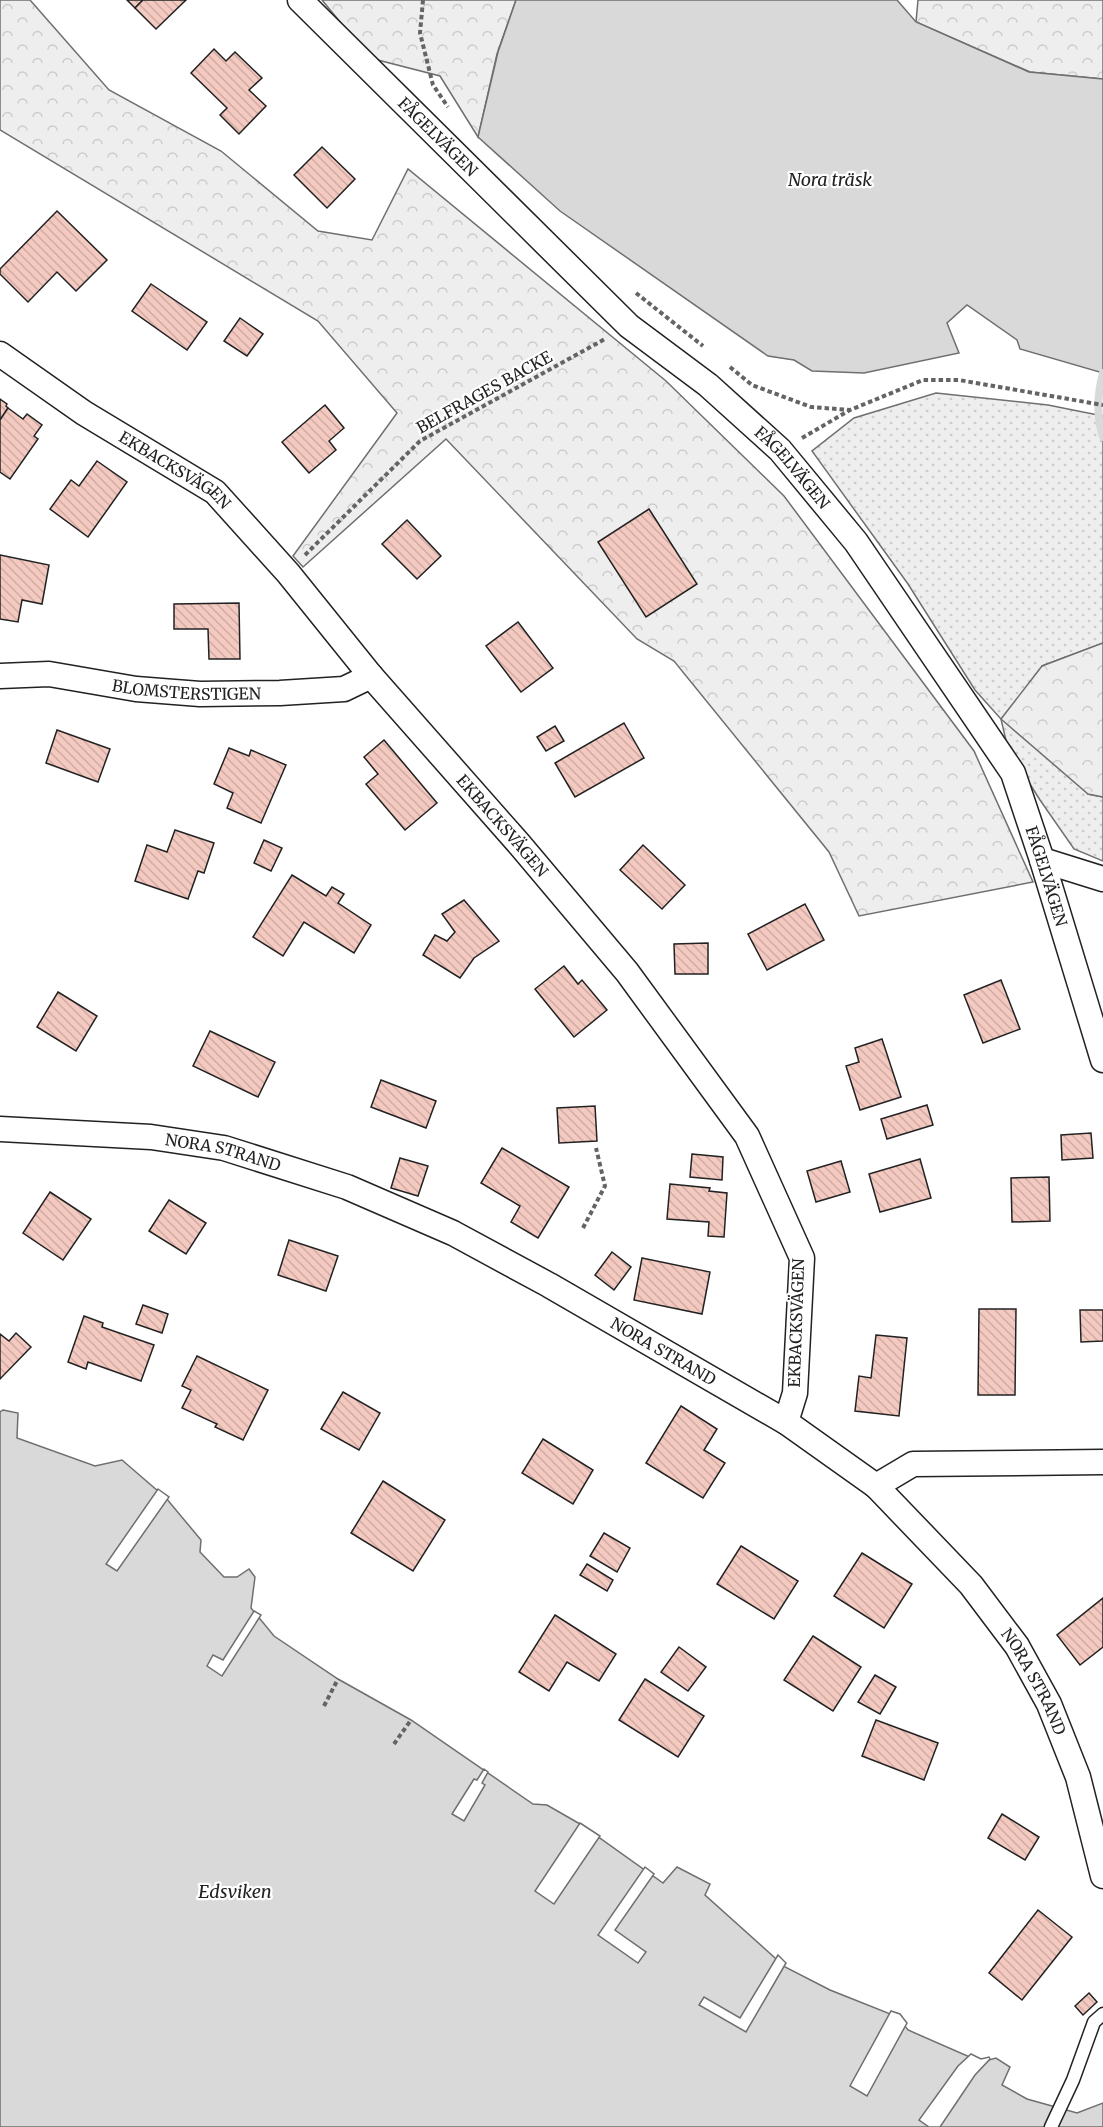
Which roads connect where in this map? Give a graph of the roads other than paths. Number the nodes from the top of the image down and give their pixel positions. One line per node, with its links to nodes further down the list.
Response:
1 (300, 0): 5 (street, FÅGELVÄGEN)
2 (0, 354): 4 (street, EKBACKSVÄGEN)
3 (0, 676): 4 (street, BLOMSTERSTIGEN)
4 (372, 676): 9 (street, EKBACKSVÄGEN)
5 (1042, 860): 6 (street); 7 (street, FÅGELVÄGEN)
6 (1103, 879)
7 (1103, 1060)
8 (0, 1129): 9 (street, NORA STRAND)
9 (786, 1422): 11 (street, NORA STRAND)
10 (1103, 1462): 11 (street)
11 (876, 1486): 12 (street, NORA STRAND)
12 (1103, 1876)
13 (1103, 2014): 14 (lane)
14 (1051, 2127)

